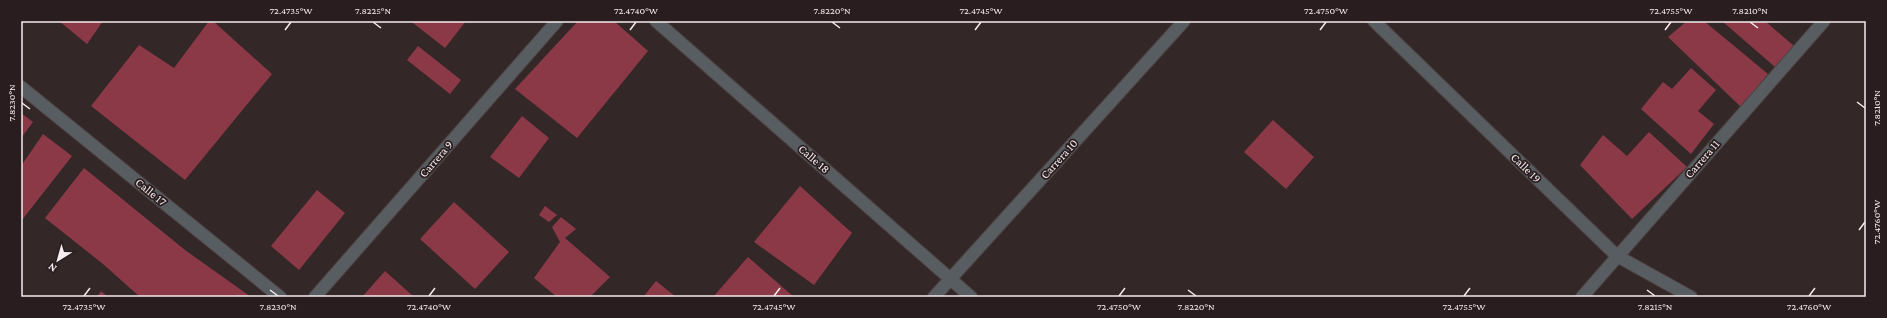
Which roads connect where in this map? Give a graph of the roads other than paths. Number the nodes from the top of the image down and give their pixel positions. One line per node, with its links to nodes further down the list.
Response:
1 (557, 21): 10 (street, Carrera 9)
2 (656, 21): 8 (street, Calle 18)
3 (1184, 21): 8 (street, Carrera 10)
4 (1374, 21): 7 (street, Calle 19)
5 (1824, 21): 7 (street, Carrera 11)
6 (21, 87): 9 (street, Calle 17)
7 (1617, 256): 13 (street, Carrera 11); 14 (street, Calle 19)
8 (950, 278): 11 (street, Carrera 10); 12 (street, Calle 18)
9 (280, 297)
10 (315, 297)
11 (934, 297)
12 (972, 297)
13 (1582, 297)
14 (1691, 297)

